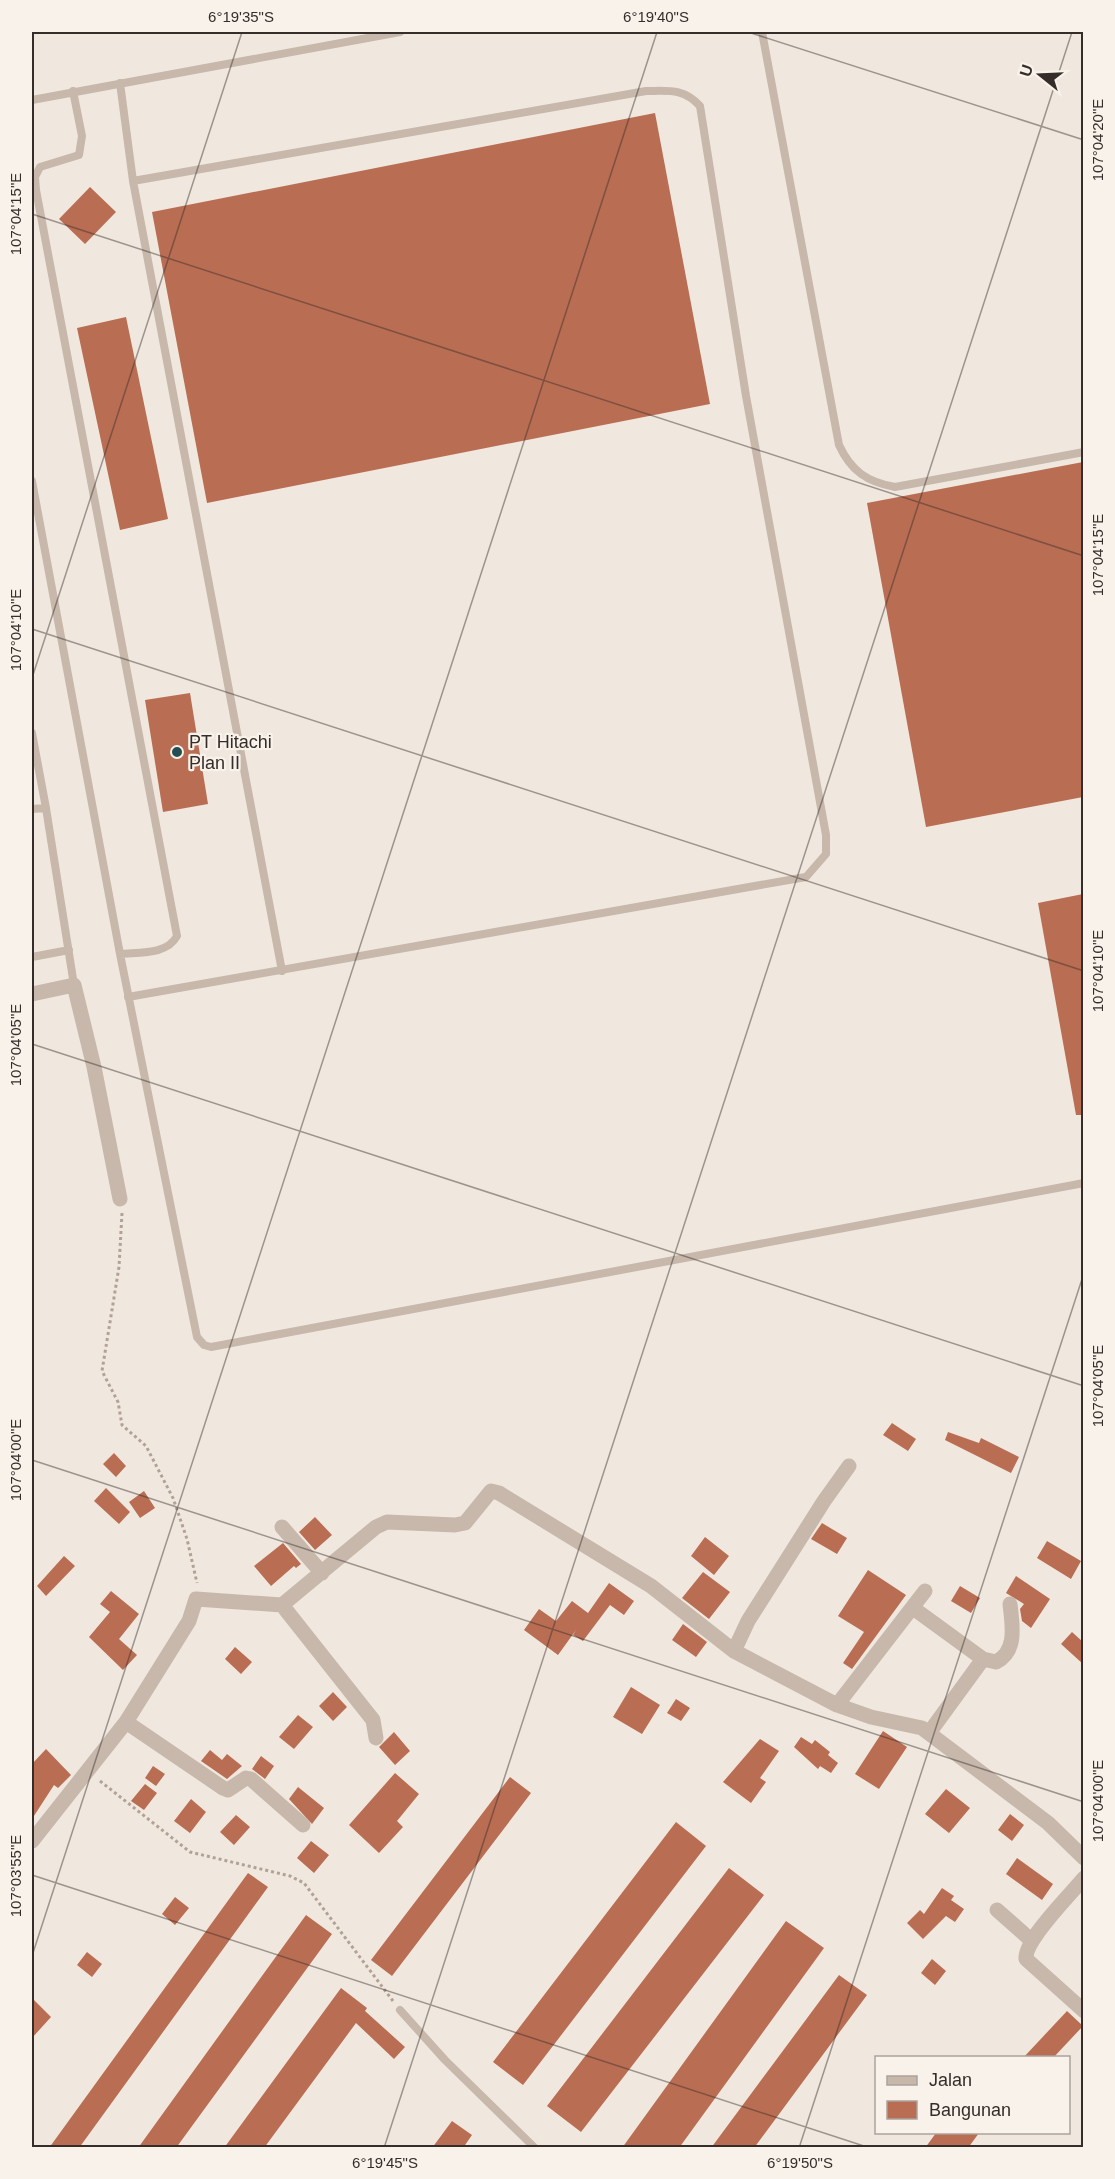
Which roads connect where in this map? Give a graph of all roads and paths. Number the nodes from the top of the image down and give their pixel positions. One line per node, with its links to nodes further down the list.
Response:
1 (400, 32): 3 (lane)
2 (762, 32): 7 (lane)
3 (120, 83): 4 (lane); 6 (lane)
4 (73, 91): 5 (lane); 13 (lane)
5 (32, 100)
6 (133, 181): 15 (lane); 15 (lane)
7 (1083, 452)
8 (32, 482): 13 (lane)
9 (32, 733): 10 (lane)
10 (46, 808): 11 (lane); 12 (lane)
11 (32, 809)
12 (69, 950): 14 (lane); 16 (lane)
13 (120, 954): 18 (lane)
14 (32, 957)
15 (282, 971): 18 (lane)
16 (74, 986): 17 (street); 20 (street)
17 (32, 994)
18 (128, 997): 19 (lane)
19 (1083, 1183)
20 (120, 1199): 25 (path)
21 (849, 1466): 29 (street)
22 (282, 1527): 23 (street)
23 (322, 1573): 26 (street); 29 (street)
24 (925, 1591): 28 (street)
25 (196, 1599): 26 (street); 32 (street)
26 (282, 1605): 34 (street)
27 (1010, 1605): 30 (street)
28 (913, 1608): 30 (street); 31 (street)
29 (734, 1651): 31 (street)
30 (983, 1659): 33 (street)
31 (837, 1705): 33 (street)
32 (126, 1722): 35 (street); 36 (street)
33 (929, 1733): 38 (street)
34 (376, 1738)
35 (87, 1771): 37 (street); 42 (path)
36 (303, 1825)
37 (32, 1840)
38 (1083, 1858)
39 (1083, 1878): 41 (street)
40 (998, 1910): 41 (street)
41 (1032, 1941): 43 (street)
42 (400, 2010): 44 (lane)
43 (1083, 2011)
44 (535, 2148)

